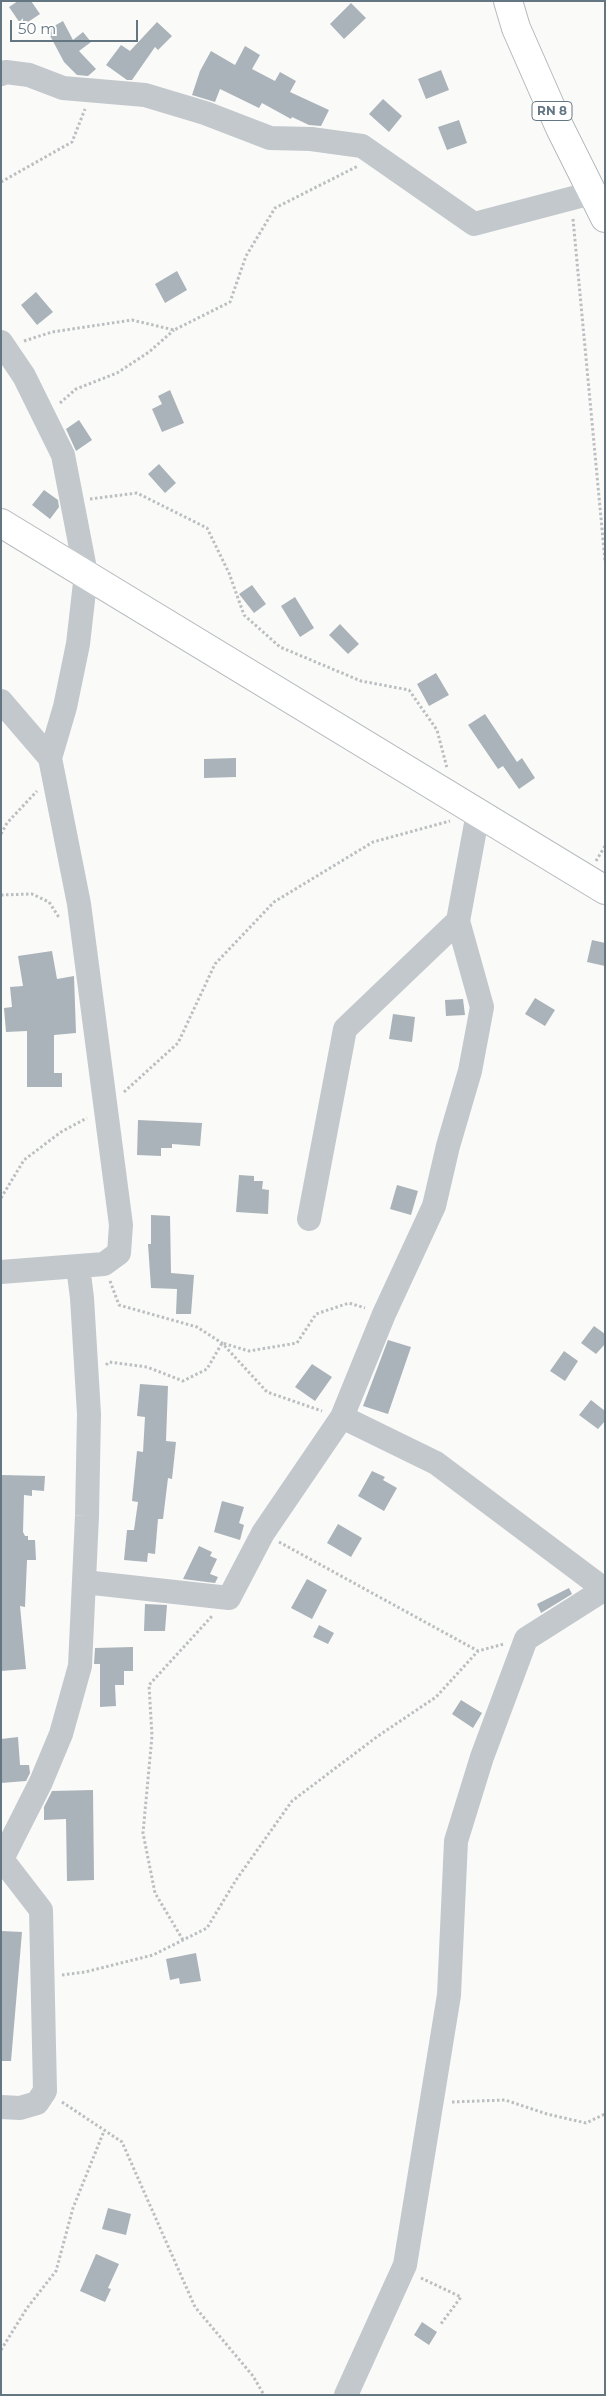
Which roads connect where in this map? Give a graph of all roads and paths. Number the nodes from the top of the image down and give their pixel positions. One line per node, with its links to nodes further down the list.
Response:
1 (508, 1): 6 (main road, RN 8)
2 (1, 74): 3 (street)
3 (93, 90): 4 (street); 5 (path)
4 (377, 158): 6 (street); 8 (path)
5 (1, 182)
6 (592, 193): 7 (main road, RN 8); 13 (path)
7 (605, 218)
8 (174, 330): 9 (path); 10 (path)
9 (3, 344): 10 (street)
10 (44, 417): 11 (street)
11 (72, 501): 14 (street); 17 (path)
12 (1, 522): 14 (main road)
13 (605, 561)
14 (86, 574): 16 (street); 17 (main road)
15 (1, 701): 16 (street)
16 (51, 765): 18 (path); 22 (street)
17 (466, 807): 19 (main road); 21 (street); 23 (path)
18 (1, 834)
19 (605, 890)
20 (1, 894): 22 (path)
21 (458, 921): 25 (street); 29 (street)
22 (82, 933): 23 (street)
23 (105, 1109): 24 (path); 26 (street)
24 (1, 1198)
25 (309, 1219)
26 (104, 1264): 27 (street); 30 (path)
27 (78, 1266): 28 (street); 31 (street)
28 (1, 1272)
29 (384, 1314): 30 (path); 32 (street)
30 (222, 1343): 31 (path); 32 (path)
31 (86, 1386): 34 (street)
32 (342, 1417): 33 (street); 35 (street)
33 (264, 1533): 36 (street); 38 (path)
34 (84, 1582): 36 (street); 39 (street)
35 (605, 1589): 37 (street)
36 (229, 1598): 40 (path)
37 (526, 1639): 38 (path); 43 (street)
38 (478, 1651): 40 (path)
39 (2, 1859): 41 (street)
40 (183, 1940): 41 (path)
41 (43, 1978): 42 (street)
42 (45, 2091): 44 (street); 46 (path)
43 (431, 2103): 45 (path); 47 (street)
44 (1, 2107)
45 (605, 2114)
46 (104, 2131): 49 (path); 50 (path)
47 (403, 2269): 48 (path); 51 (street)
48 (440, 2325)
49 (1, 2350)
50 (264, 2395)
51 (346, 2395)

